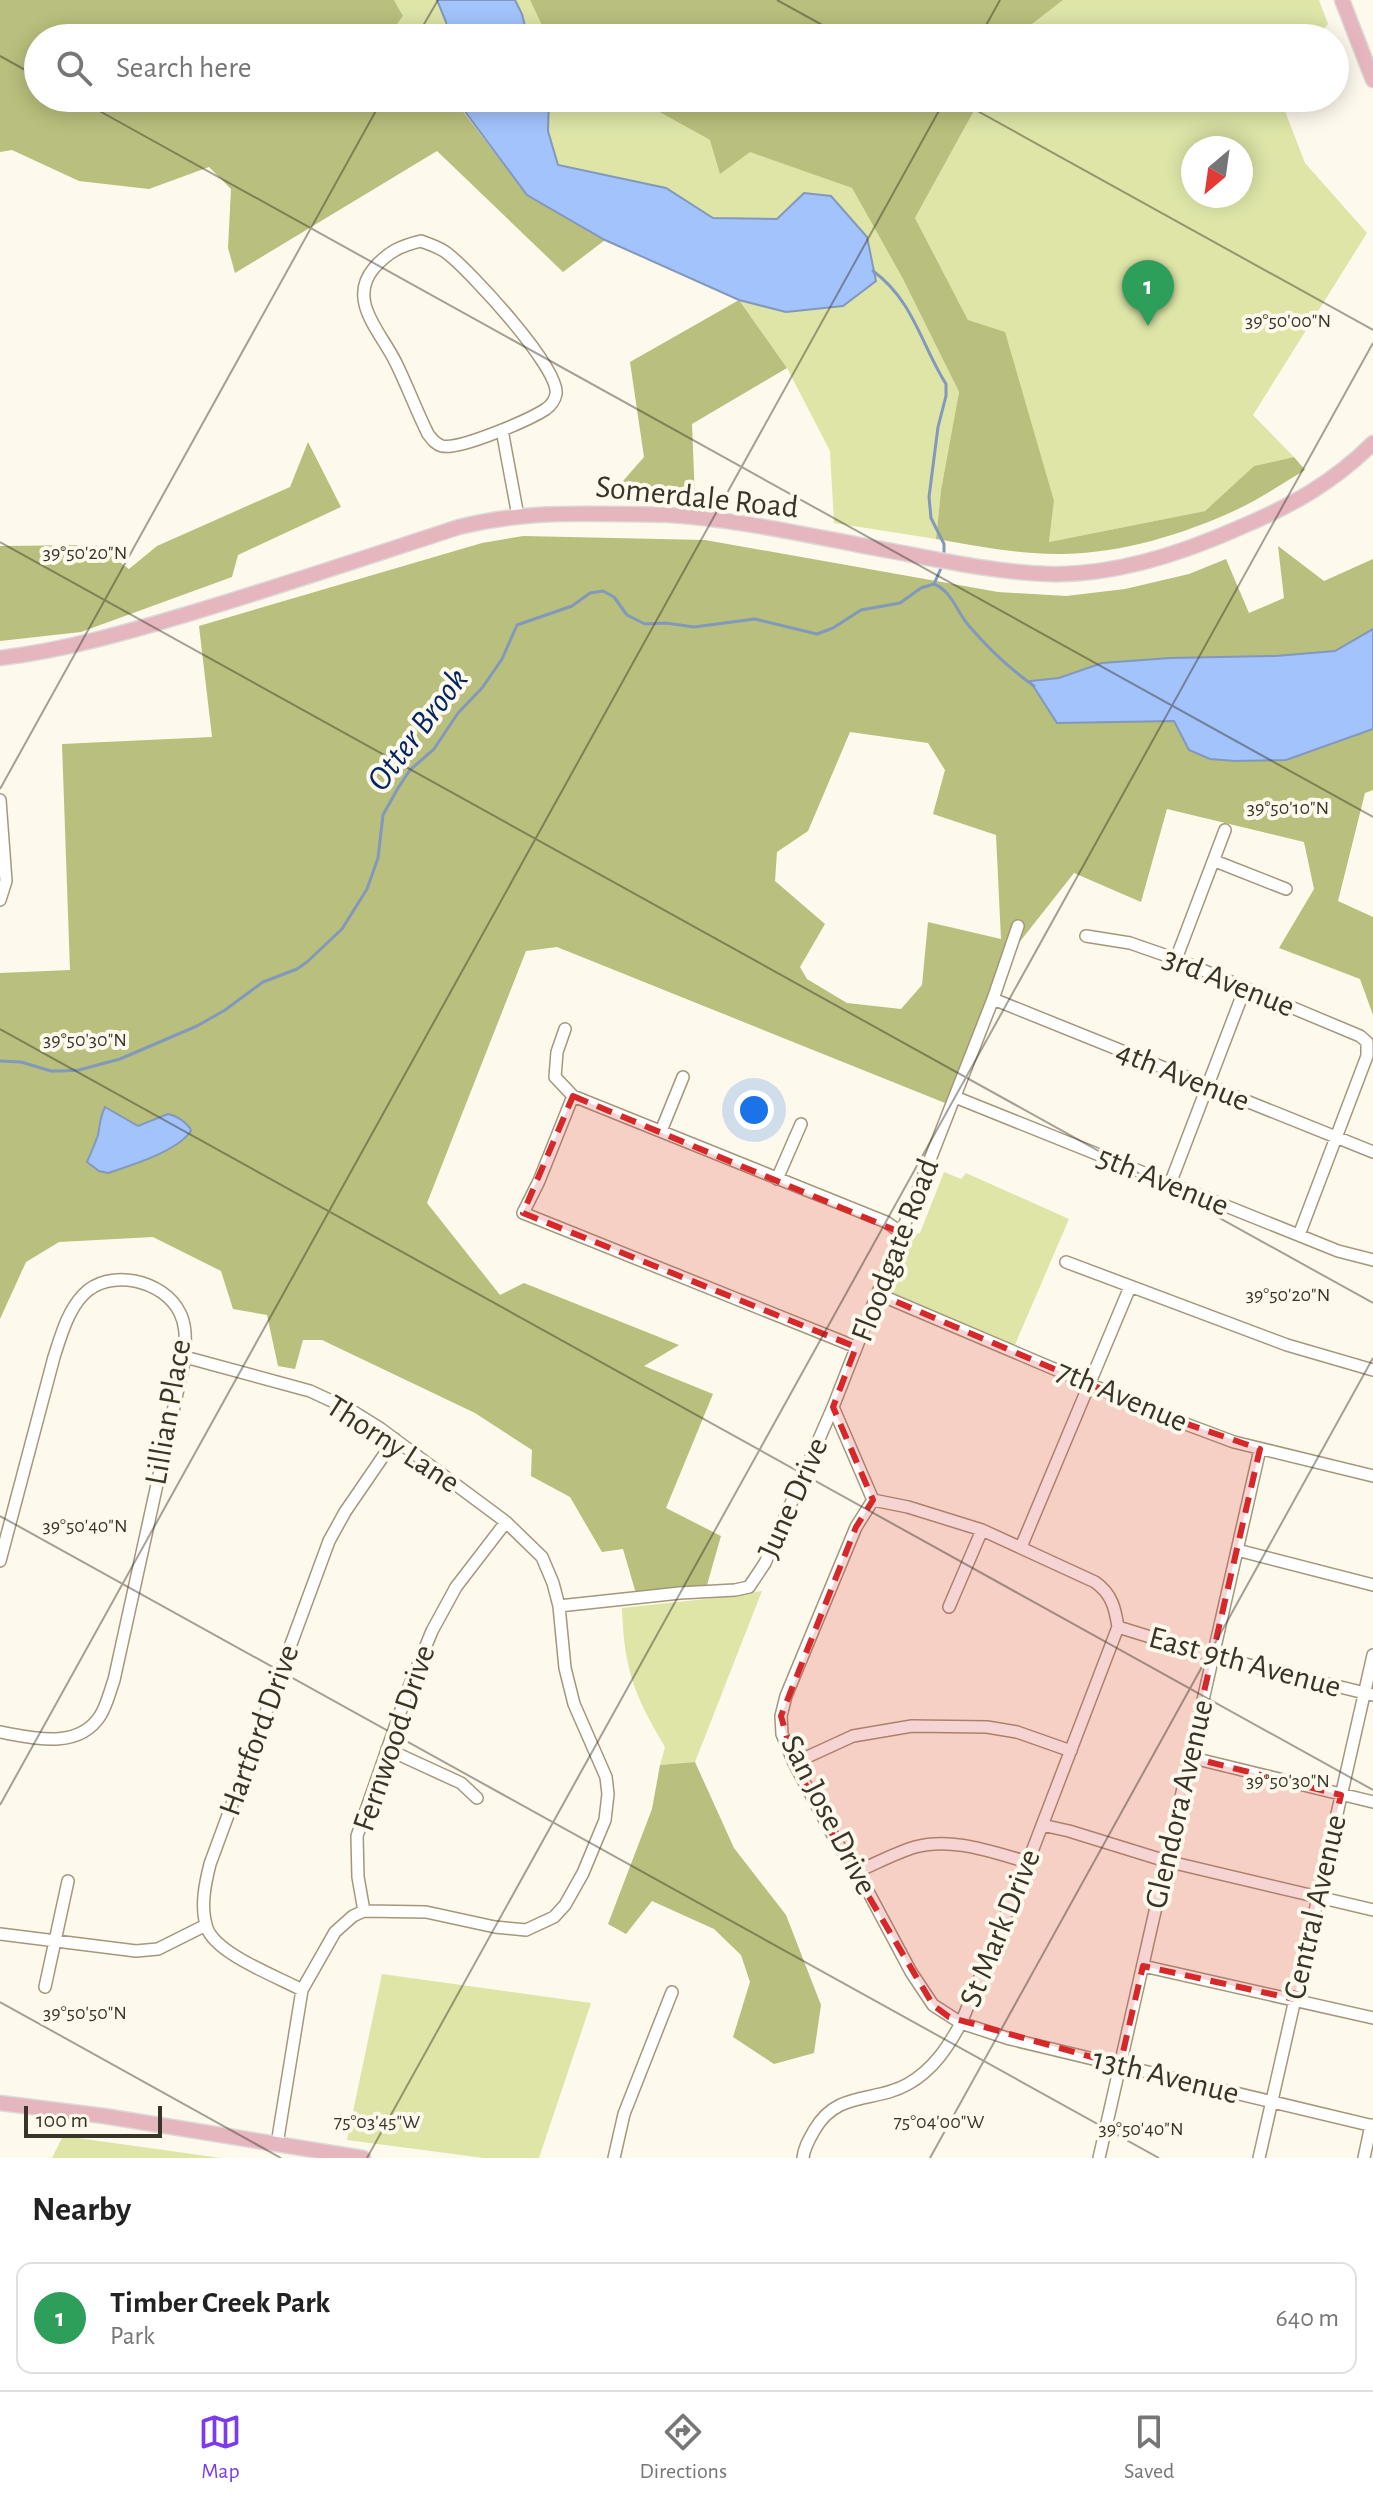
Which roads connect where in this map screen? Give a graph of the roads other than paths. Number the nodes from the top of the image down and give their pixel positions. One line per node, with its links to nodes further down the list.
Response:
1 (1342, 0): 2 (main road)
2 (1373, 80)
3 (502, 430): 3 (street); 5 (street)
4 (1373, 443): 5 (main road, Somerdale Road)
5 (518, 516): 6 (main road, Somerdale Road)
6 (0, 658)
7 (0, 800): 11 (street)
8 (1225, 830): 9 (street)
9 (1215, 861): 10 (street); 14 (street)
10 (1286, 889)
11 (0, 900)
12 (1018, 926): 16 (street, Floodgate Road)
13 (1086, 936): 14 (street, 3rd Avenue)
14 (1176, 959): 15 (street, 3rd Avenue)
15 (1245, 988): 19 (street); 24 (street, 3rd Avenue)
16 (993, 999): 19 (street, 4th Avenue); 21 (street, Floodgate Road)
17 (565, 1029): 20 (street)
18 (683, 1077): 23 (street)
19 (1208, 1086): 24 (street, 4th Avenue); 27 (street)
20 (573, 1096): 23 (street); 34 (street)
21 (955, 1097): 27 (street, 5th Avenue); 28 (street, Floodgate Road)
22 (801, 1124): 26 (street)
23 (661, 1131): 26 (street)
24 (1337, 1139): 25 (street, 4th Avenue); 29 (street)
25 (1373, 1152)
26 (777, 1179): 28 (street)
27 (1170, 1184): 29 (street, 5th Avenue)
28 (902, 1233): 33 (street, Floodgate Road)
29 (1299, 1235): 30 (street, 5th Avenue)
30 (1373, 1260)
31 (1066, 1262): 32 (street)
32 (1130, 1287): 36 (street); 37 (street)
33 (878, 1294): 34 (street, Floodgate Road); 37 (street, 7th Avenue)
34 (856, 1347): 38 (street, Floodgate Road)
35 (185, 1357): 39 (street, Thorny Lane); 47 (street, Lillian Place); 55 (street, Lillian Place)
36 (1373, 1370)
37 (1089, 1382): 40 (street, 7th Avenue); 45 (street)
38 (833, 1407): 42 (street); 49 (street, June Drive)
39 (395, 1439): 43 (street, Thorny Lane); 71 (street, Hartford Drive)
40 (1260, 1449): 41 (street, 7th Avenue); 46 (street, Glendora Avenue)
41 (1373, 1476)
42 (873, 1500): 44 (street); 59 (street, San Jose Drive)
43 (506, 1522): 49 (street, Thorny Lane); 56 (street, Fernwood Drive)
44 (982, 1530): 45 (street); 50 (street)
45 (1021, 1547): 51 (street)
46 (1237, 1550): 48 (street); 53 (street, Glendora Avenue)
47 (0, 1561)
48 (1373, 1585)
49 (559, 1606): 70 (street)
50 (949, 1607)
51 (1118, 1627): 53 (street, East 9th Avenue); 57 (street, St Mark Drive)
52 (1373, 1655): 54 (street, Central Avenue)
53 (1212, 1656): 54 (street, East 9th Avenue); 58 (street, Glendora Avenue)
54 (1369, 1694): 60 (street, Central Avenue)
55 (0, 1732)
56 (387, 1749): 61 (street); 70 (street, Fernwood Drive)
57 (1071, 1751): 59 (street); 63 (street, St Mark Drive)
58 (1189, 1757): 60 (street); 64 (street, Glendora Avenue)
59 (794, 1763): 66 (street, San Jose Drive)
60 (1341, 1795): 62 (street); 68 (street, Central Avenue)
61 (477, 1798)
62 (1373, 1802)
63 (1042, 1825): 64 (street); 65 (street, St Mark Drive)
64 (1166, 1861): 68 (street); 74 (street, Glendora Avenue)
65 (1028, 1862): 66 (street); 80 (street, St Mark Drive)
66 (856, 1872): 80 (street, San Jose Drive)
67 (68, 1881): 73 (street)
68 (1317, 1897): 69 (street); 78 (street, Central Avenue)
69 (1373, 1910)
70 (364, 1911): 76 (street)
71 (206, 1925): 73 (street); 76 (street)
72 (0, 1934): 73 (street)
73 (54, 1941): 75 (street)
74 (1143, 1966): 78 (street); 81 (street, Glendora Avenue)
75 (45, 1987)
76 (302, 1990): 85 (street)
77 (672, 1992): 87 (street)
78 (1294, 1999): 79 (street); 82 (street, Central Avenue)
79 (1373, 2018)
80 (961, 2023): 81 (street, 13th Avenue); 88 (street, St Mark Drive)
81 (1120, 2065): 82 (street, 13th Avenue); 89 (street, Glendora Avenue)
82 (1271, 2102): 84 (street, 13th Avenue); 90 (street, Central Avenue)
83 (0, 2103): 85 (main road)
84 (1372, 2125): 91 (street)
85 (277, 2144): 86 (main road)
86 (363, 2158)
87 (614, 2158)
88 (803, 2158)
89 (1099, 2158)
90 (1259, 2158)
91 (1364, 2158)

